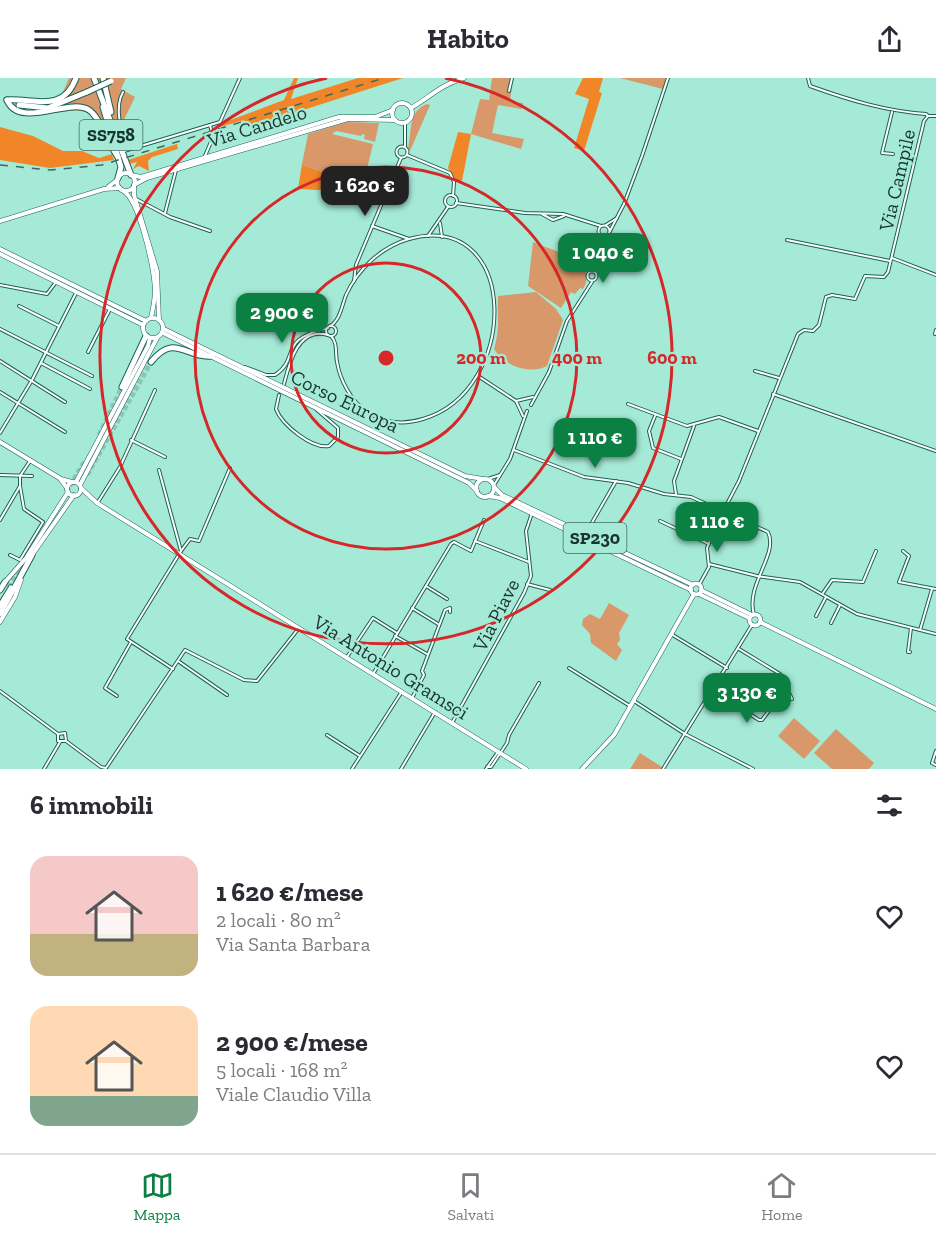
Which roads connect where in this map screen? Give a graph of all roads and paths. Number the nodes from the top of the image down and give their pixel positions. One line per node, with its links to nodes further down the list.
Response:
1 (76, 78): 14 (highway)
2 (94, 78): 10 (highway, SS758)
3 (103, 78): 23 (highway)
4 (240, 78): 22 (street)
5 (464, 78): 15 (main road)
6 (512, 78): 11 (street)
7 (668, 78): 44 (street)
8 (808, 78): 17 (street)
9 (114, 79): 14 (highway, bridge)
10 (100, 91): 23 (highway, SS758); 26 (highway, SS758)
11 (510, 91)
12 (123, 92): 25 (street)
13 (0, 97): 14 (main road)
14 (7, 100): 26 (highway)
15 (411, 108): 16 (main road); 21 (main road)
16 (393, 110): 20 (main road); 29 (main road, Via Candelo)
17 (892, 111): 18 (street); 27 (street)
18 (928, 116): 19 (street, Via Campile); 61 (street, Via Campile)
19 (936, 116)
20 (395, 120): 21 (main road); 31 (main road, Via Candelo)
21 (405, 123): 24 (street)
22 (210, 125): 25 (street); 29 (street)
23 (115, 131): 26 (highway, SS758)
24 (405, 147): 28 (street); 30 (street)
25 (128, 149): 26 (street)
26 (120, 154): 32 (highway, SS758); 33 (highway, SS758)
27 (892, 154)
28 (407, 155): 30 (street); 37 (street)
29 (205, 158): 32 (main road, Via Candelo)
30 (401, 158): 48 (street)
31 (176, 170): 34 (main road, Via Candelo); 41 (street)
32 (131, 175): 33 (main road, SS758); 34 (main road, SS758)
33 (118, 179): 35 (main road); 36 (main road, SS758)
34 (134, 185): 36 (main road); 38 (main road)
35 (104, 189): 36 (main road); 46 (main road)
36 (121, 189): 74 (main road)
37 (453, 196): 39 (street); 40 (street)
38 (136, 200): 41 (street); 73 (main road)
39 (456, 203): 40 (street); 42 (street)
40 (448, 207): 45 (street)
41 (165, 213): 50 (street)
42 (539, 213): 43 (street); 43 (street)
43 (568, 216): 47 (street)
44 (618, 216): 49 (street); 52 (street)
45 (441, 220): 54 (street); 56 (street)
46 (0, 221)
47 (590, 225): 49 (street); 51 (street)
48 (372, 226): 57 (street); 66 (street)
49 (603, 226): 51 (street); 52 (street)
50 (210, 231)
51 (598, 231): 55 (street)
52 (610, 231): 53 (street)
53 (607, 236): 55 (street); 59 (street)
54 (426, 237): 56 (street); 57 (street)
55 (601, 237): 59 (street)
56 (444, 238): 91 (street)
57 (409, 239): 66 (street)
58 (787, 240): 61 (street, Via Campile)
59 (602, 245): 62 (street)
60 (0, 251): 65 (main road); 74 (main road)
61 (891, 260): 63 (street, Via Campile); 92 (street, Via Campile)
62 (595, 272): 64 (street); 67 (street)
63 (936, 275)
64 (588, 280): 67 (street); 70 (street)
65 (56, 282): 68 (street); 69 (main road)
66 (354, 282): 76 (street)
67 (592, 282): 70 (street)
68 (0, 285)
69 (76, 292): 72 (main road); 75 (street)
70 (585, 292): 101 (street)
71 (18, 306): 75 (street)
72 (111, 309): 74 (main road); 82 (street)
73 (159, 320): 74 (main road); 78 (main road)
74 (147, 322): 80 (main road)
75 (59, 326): 83 (street)
76 (329, 327): 79 (street); 79 (street); 88 (street)
77 (0, 329): 83 (street)
78 (163, 331): 81 (main road); 84 (main road, Corso Europa); 88 (main road, Corso Europa)
79 (329, 336): 91 (street); 94 (street)
80 (148, 337): 81 (main road); 95 (highway); 132 (main road)
81 (157, 338): 132 (main road)
82 (88, 352)
83 (46, 353): 87 (street); 90 (street)
84 (212, 356): 86 (highway); 107 (main road, Corso Europa)
85 (0, 361): 93 (street)
86 (151, 362)
87 (41, 363): 93 (street); 96 (street)
88 (244, 367): 130 (main road, Corso Europa)
89 (755, 371): 92 (street)
90 (92, 376)
91 (478, 376): 103 (street)
92 (779, 378): 99 (street)
93 (32, 380): 102 (street); 105 (street)
94 (284, 384)
95 (122, 387)
96 (90, 389)
97 (155, 390): 116 (street)
98 (0, 392): 105 (street)
99 (772, 394): 113 (street); 119 (street)
100 (279, 395): 107 (street)
101 (536, 396): 103 (street); 106 (street)
102 (65, 402)
103 (522, 402): 106 (street); 108 (street)
104 (628, 404): 110 (street)
105 (18, 405): 114 (street); 115 (street)
106 (531, 405): 109 (street)
107 (312, 407): 136 (main road, Corso Europa)
108 (522, 411): 109 (street); 111 (street)
109 (527, 411): 111 (street)
110 (656, 415): 112 (street); 121 (street)
111 (523, 419): 118 (street)
112 (694, 426): 113 (street); 121 (street)
113 (758, 431): 142 (street)
114 (64, 432)
115 (0, 433)
116 (131, 440): 120 (street); 141 (street)
117 (0, 442): 122 (main road)
118 (514, 450): 125 (street); 131 (street)
119 (936, 450)
120 (165, 457)
121 (681, 459): 137 (street)
122 (30, 461): 127 (street); 129 (main road)
123 (230, 468): 152 (street)
124 (159, 470): 152 (street)
125 (502, 473): 130 (street); 134 (street)
126 (0, 476): 127 (street)
127 (20, 476): 128 (street); 133 (street)
128 (32, 476)
129 (61, 479): 132 (main road); 135 (main road)
130 (485, 479): 134 (main road); 136 (main road)
131 (616, 481): 137 (street); 147 (street)
132 (77, 484): 135 (main road); 138 (main road); 140 (main road)
133 (20, 486): 144 (street); 153 (street)
134 (495, 488): 139 (main road); 147 (main road, SP230)
135 (68, 490): 138 (main road); 159 (main road)
136 (477, 491): 139 (main road)
137 (676, 494): 142 (street)
138 (76, 495): 140 (main road); 154 (main road)
139 (488, 496): 143 (main road, SP230)
140 (90, 498): 141 (main road, Via Antonio Gramsci)
141 (98, 503): 152 (main road, Via Antonio Gramsci)
142 (722, 510): 149 (street); 157 (street)
143 (532, 513): 155 (street, Via Piave); 163 (main road, SP230)
144 (0, 520)
145 (484, 520): 148 (street)
146 (660, 521): 149 (street)
147 (586, 534): 163 (main road, SP230)
148 (476, 541): 155 (street); 160 (street)
149 (709, 544): 156 (street)
150 (903, 550): 161 (street)
151 (876, 551): 164 (street)
152 (181, 552): 180 (main road, Via Antonio Gramsci); 186 (street)
153 (10, 555)
154 (32, 555): 172 (highway); 175 (main road)
155 (529, 562): 158 (street, Via Piave)
156 (708, 562): 157 (street); 163 (street)
157 (757, 576): 164 (street); 173 (street)
158 (527, 584): 162 (street); 209 (street, Via Piave)
159 (5, 586): 166 (highway); 169 (highway)
160 (426, 586): 167 (street); 170 (street)
161 (934, 589): 182 (street)
162 (550, 590)
163 (696, 590): 173 (main road, SP230); 183 (main road)
164 (823, 593): 165 (street)
165 (826, 597): 168 (street); 174 (street)
166 (0, 599)
167 (447, 599)
168 (840, 605): 177 (street); 181 (street)
169 (0, 606)
170 (412, 608): 178 (street); 185 (street)
171 (450, 612): 178 (street)
172 (0, 614)
173 (752, 616): 176 (main road, SP230); 179 (main road)
174 (816, 616)
175 (0, 622)
176 (760, 622): 179 (main road); 207 (main road, SP230)
177 (831, 623)
178 (439, 624): 189 (street)
179 (752, 625): 187 (street)
180 (299, 627): 190 (main road, Via Antonio Gramsci); 191 (street)
181 (911, 628): 182 (street); 188 (street)
182 (920, 630): 184 (street)
183 (671, 634): 193 (street); 204 (main road)
184 (936, 634)
185 (396, 635): 189 (street); 190 (street); 195 (street)
186 (131, 642): 194 (street); 201 (street)
187 (739, 649): 193 (street); 203 (street)
188 (910, 652)
189 (428, 654): 202 (street)
190 (347, 657): 195 (main road, Via Antonio Gramsci)
191 (178, 661): 194 (street); 200 (street)
192 (569, 668): 206 (street)
193 (727, 668): 197 (street)
194 (173, 669): 219 (street)
195 (373, 674): 199 (main road, Via Antonio Gramsci)
196 (539, 683): 215 (street)
197 (712, 690): 205 (street); 211 (street)
198 (0, 691): 210 (street)
199 (402, 692): 202 (main road, Via Antonio Gramsci); 217 (street)
200 (226, 695)
201 (117, 696)
202 (412, 698): 208 (main road, Via Antonio Gramsci)
203 (792, 699)
204 (634, 701): 206 (main road); 211 (street)
205 (775, 703)
206 (631, 706): 225 (main road)
207 (936, 709)
208 (435, 712): 209 (main road, Via Antonio Gramsci); 223 (street)
209 (452, 723): 215 (main road, Via Antonio Gramsci)
210 (58, 734): 213 (street); 214 (street)
211 (685, 734): 226 (street); 227 (street)
212 (327, 735): 217 (street)
213 (66, 741): 214 (street); 219 (street)
214 (60, 742): 221 (street)
215 (499, 752): 220 (street); 224 (main road, Via Antonio Gramsci)
216 (936, 752): 218 (street)
217 (360, 756): 222 (street)
218 (936, 765)
219 (103, 768)
220 (487, 768)
221 (44, 769)
222 (352, 769)
223 (401, 769)
224 (526, 769)
225 (582, 769)
226 (663, 769)
227 (753, 769)

